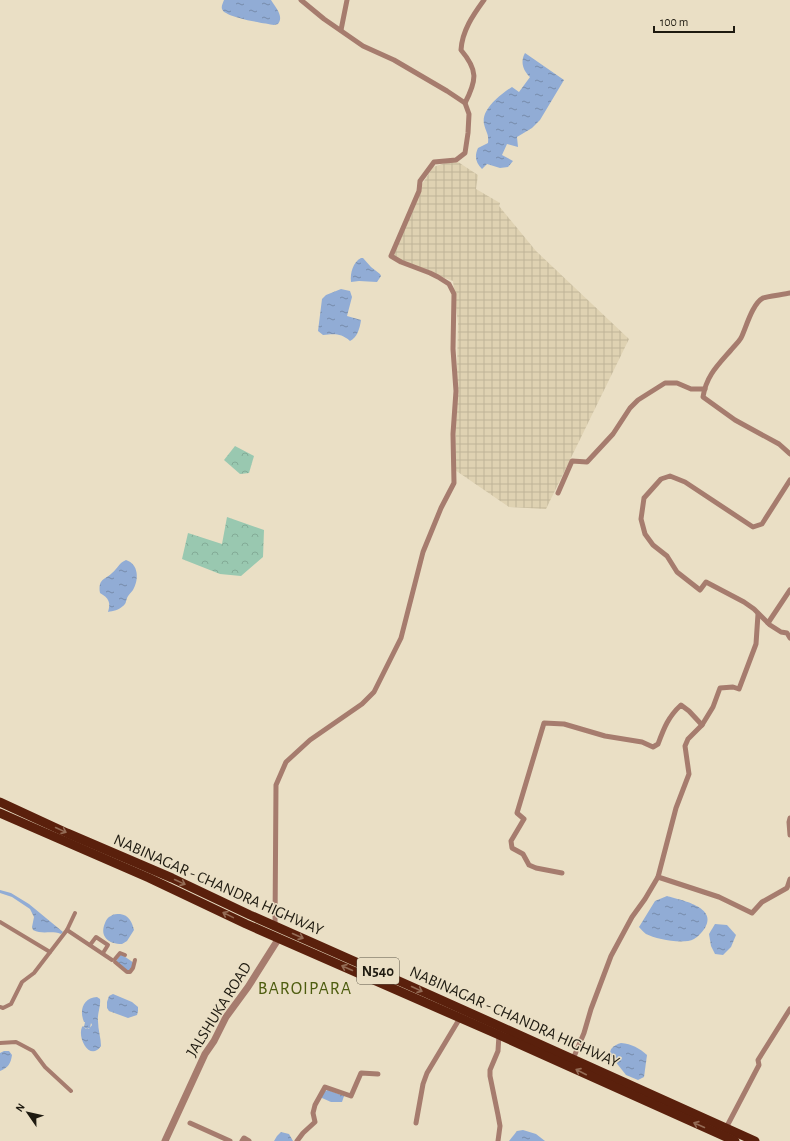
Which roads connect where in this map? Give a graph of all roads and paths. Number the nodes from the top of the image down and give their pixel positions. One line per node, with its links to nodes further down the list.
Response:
1 (301, 0): 4 (street)
2 (347, 0): 4 (street)
3 (484, 0): 5 (street)
4 (341, 30): 5 (street)
5 (465, 103): 27 (street)
6 (790, 293): 7 (street)
7 (705, 389): 8 (street); 10 (street)
8 (790, 454)
9 (790, 480): 12 (street)
10 (558, 493)
11 (790, 590): 13 (street)
12 (758, 614): 13 (street); 15 (street)
13 (768, 623): 14 (street)
14 (790, 638)
15 (702, 726): 21 (street); 22 (street)
16 (0, 802): 19 (highway, NABINAGAR - CHANDRA HIGHWAY / N540)
17 (0, 813): 19 (highway, NABINAGAR - CHANDRA HIGHWAY / N540)
18 (790, 818): 20 (street)
19 (45, 828): 27 (highway, NABINAGAR - CHANDRA HIGHWAY / N540, one-way to 27); 29 (highway, NABINAGAR - CHANDRA HIGHWAY / N540, one-way to 19)
20 (790, 835)
21 (562, 873)
22 (658, 877): 24 (street); 42 (street)
23 (790, 879): 24 (street)
24 (789, 887)
25 (75, 913): 28 (street)
26 (0, 922): 31 (street)
27 (275, 926): 42 (highway, NABINAGAR - CHANDRA HIGHWAY / N540, one-way to 42)
28 (67, 930): 30 (street); 31 (street)
29 (279, 938): 39 (highway, NABINAGAR - CHANDRA HIGHWAY / N540, one-way to 29); 48 (street, JALSHUKA ROAD)
30 (90, 945): 32 (street); 32 (street)
31 (50, 952): 37 (street)
32 (105, 954): 34 (street); 36 (street)
33 (125, 955): 36 (street)
34 (103, 960)
35 (135, 960): 36 (street)
36 (113, 962)
37 (0, 1007)
38 (790, 1009): 47 (street)
39 (460, 1018): 40 (highway, NABINAGAR - CHANDRA HIGHWAY / N540); 46 (street)
40 (499, 1035): 53 (street); 54 (highway, NABINAGAR - CHANDRA HIGHWAY / N540, one-way to 40)
41 (0, 1043): 44 (street)
42 (573, 1059): 47 (highway, NABINAGAR - CHANDRA HIGHWAY / N540)
43 (378, 1074): 52 (street)
44 (71, 1091)
45 (190, 1123): 49 (street)
46 (416, 1123)
47 (726, 1128): 55 (highway, NABINAGAR - CHANDRA HIGHWAY / N540)
48 (165, 1141)
49 (230, 1141)
50 (242, 1141): 51 (street)
51 (249, 1141)
52 (297, 1141)
53 (498, 1141)
54 (735, 1141)
55 (755, 1141)

